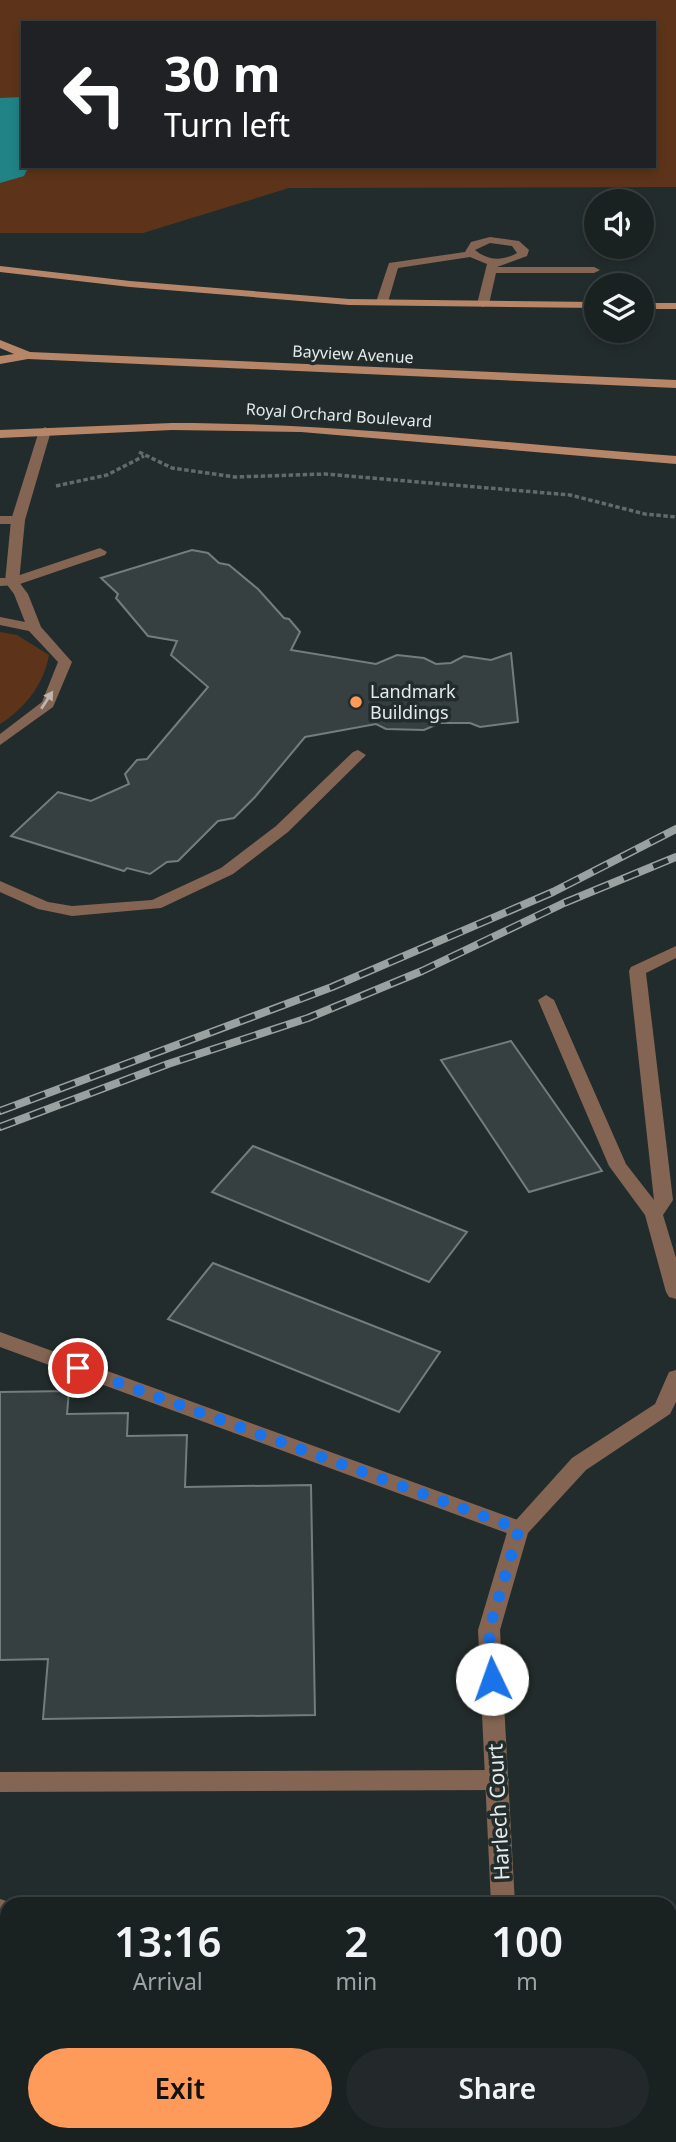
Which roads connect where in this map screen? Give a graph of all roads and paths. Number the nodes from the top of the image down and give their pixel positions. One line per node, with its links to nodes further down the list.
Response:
1 (471, 254): 2 (street); 2 (street); 5 (street)
2 (492, 266): 4 (street); 6 (street)
3 (0, 269): 5 (street)
4 (594, 270)
5 (382, 302): 6 (street)
6 (483, 304): 7 (street)
7 (584, 305)
8 (654, 306): 9 (street)
9 (676, 306)
10 (0, 344): 11 (street, Bayview Avenue)
11 (28, 355): 12 (street, Bayview Avenue); 13 (street, Bayview Avenue)
12 (0, 360)
13 (676, 384)
14 (46, 431): 15 (street, Royal Orchard Boulevard); 18 (street, Royal Orchard Boulevard); 22 (street)
15 (0, 434)
16 (135, 450): 17 (path)
17 (144, 456): 19 (path); 20 (path)
18 (676, 460)
19 (52, 486)
20 (676, 517)
21 (0, 520): 22 (street)
22 (18, 520): 24 (street)
23 (100, 552): 24 (street)
24 (6, 582): 25 (street); 27 (street)
25 (0, 592)
26 (0, 621): 27 (street)
27 (34, 628): 28 (street, one-way to 27)
28 (0, 741)
29 (358, 755): 30 (street)
30 (0, 886)
31 (676, 951): 33 (street)
32 (546, 1000): 33 (street)
33 (654, 1214): 34 (street)
34 (676, 1292)
35 (0, 1339): 37 (street)
36 (676, 1377): 37 (street, Harlech Court)
37 (519, 1529): 38 (street, Harlech Court)
38 (497, 1780): 39 (street); 40 (street, Harlech Court)
39 (0, 1782)
40 (503, 1897)

